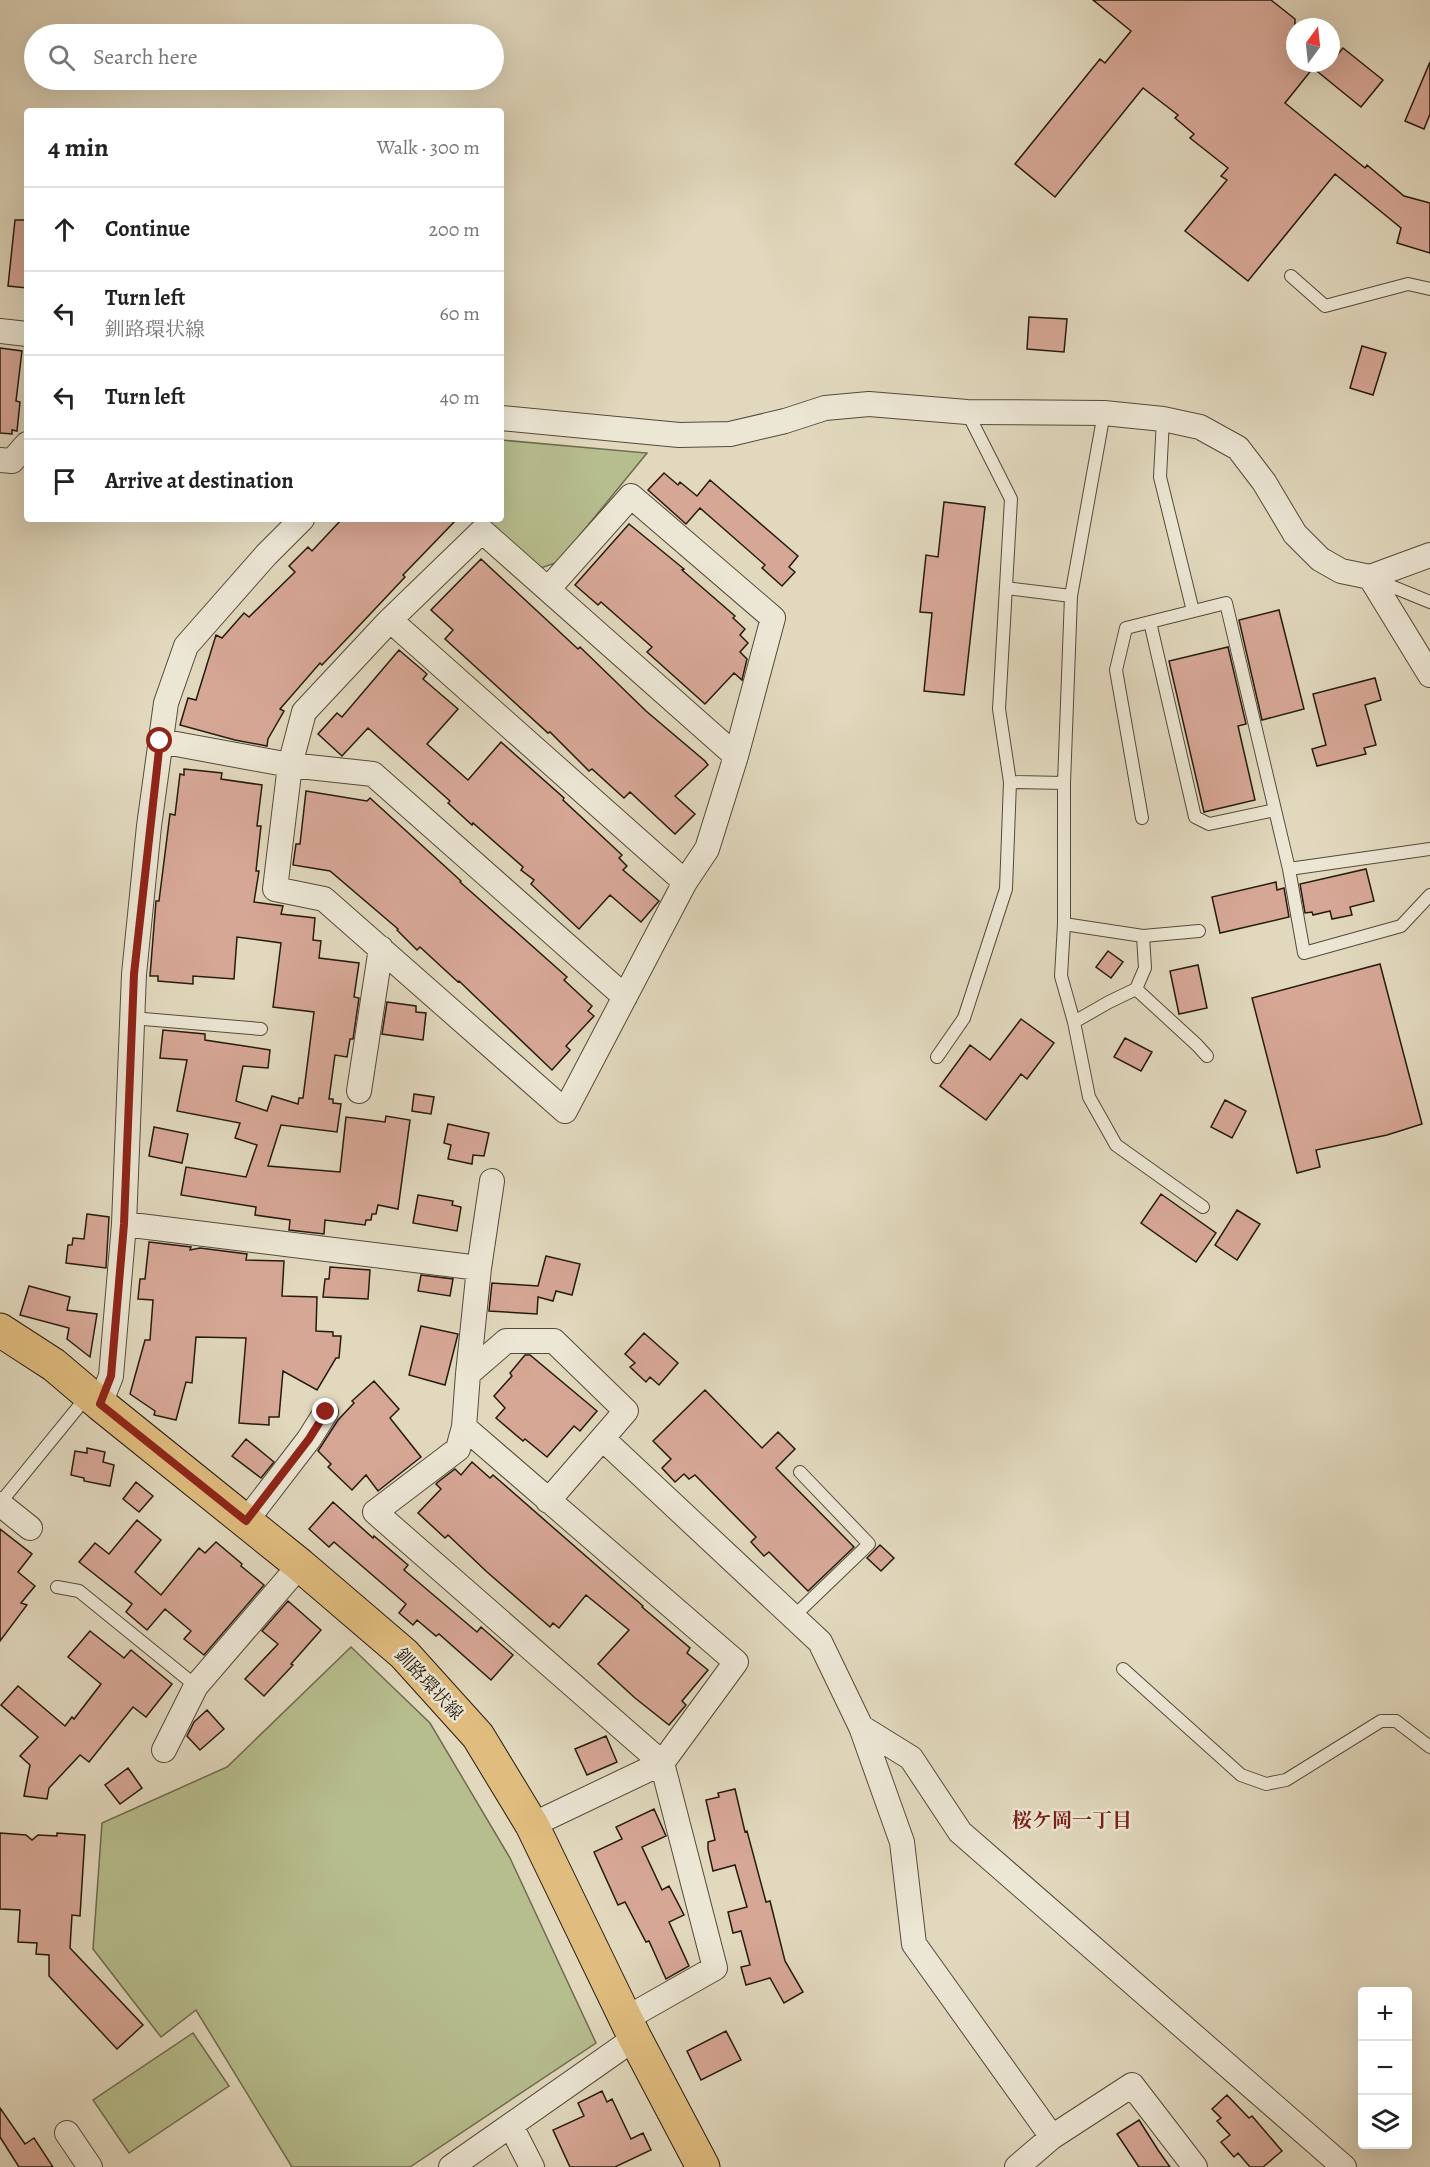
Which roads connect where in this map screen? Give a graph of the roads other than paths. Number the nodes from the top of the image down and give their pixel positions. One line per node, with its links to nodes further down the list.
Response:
1 (1291, 276): 2 (lane)
2 (1430, 289)
3 (0, 331): 4 (street)
4 (24, 334)
5 (967, 412): 6 (street); 7 (street); 16 (lane)
6 (1104, 413): 8 (street); 17 (lane)
7 (504, 418)
8 (1163, 419): 14 (street); 19 (lane)
9 (24, 447): 10 (street)
10 (0, 460)
11 (299, 522): 23 (street)
12 (483, 525): 15 (street); 20 (street)
13 (1430, 555): 14 (street)
14 (1370, 577): 18 (lane); 22 (street)
15 (549, 588): 24 (street); 24 (street)
16 (1006, 588): 17 (lane); 26 (lane)
17 (1071, 596): 27 (lane)
18 (1430, 602)
19 (1193, 611): 21 (lane); 28 (lane)
20 (390, 620): 25 (street); 32 (street)
21 (1150, 622): 28 (lane); 29 (lane)
22 (1430, 675)
23 (160, 741): 25 (street); 40 (street)
24 (736, 756): 32 (street)
25 (290, 765): 37 (street); 39 (street)
26 (1010, 782): 27 (lane); 44 (lane)
27 (1064, 783): 34 (lane)
28 (1275, 810): 31 (lane)
29 (1142, 818)
30 (1430, 849): 31 (lane)
31 (1289, 869): 33 (lane)
32 (685, 882): 39 (street)
33 (1430, 895)
34 (1064, 924): 36 (lane); 41 (lane)
35 (1199, 931): 36 (lane)
36 (1143, 936): 38 (lane)
37 (381, 948): 39 (street); 45 (street)
38 (1136, 989): 41 (lane); 43 (lane)
39 (625, 997)
40 (132, 1018): 42 (lane); 48 (street)
41 (1074, 1022): 47 (lane)
42 (261, 1029)
43 (1207, 1056)
44 (937, 1057)
45 (359, 1091)
46 (492, 1181): 49 (street)
47 (1203, 1207)
48 (124, 1224): 49 (street); 52 (street)
49 (478, 1268): 51 (street)
50 (0, 1330): 52 (main road, 釧路環状線)
51 (468, 1374): 54 (street); 55 (street)
52 (94, 1399): 58 (lane); 59 (main road, 釧路環状線)
53 (326, 1412): 59 (street)
54 (464, 1427): 57 (street); 69 (street)
55 (603, 1439): 57 (street); 63 (street)
56 (800, 1472): 63 (lane)
57 (548, 1501): 69 (street)
58 (0, 1503): 60 (street)
59 (246, 1521): 61 (main road, 釧路環状線)
60 (30, 1528)
61 (300, 1565): 65 (street); 70 (main road, 釧路環状線)
62 (57, 1587): 65 (lane)
63 (792, 1618): 66 (street)
64 (1123, 1669): 67 (lane)
65 (196, 1686): 68 (street)
66 (861, 1727): 74 (street); 81 (street)
67 (1430, 1747)
68 (164, 1750)
69 (662, 1763): 70 (street); 71 (street)
70 (532, 1825): 71 (main road, 釧路環状線)
71 (631, 2028): 72 (street); 79 (main road, 釧路環状線)
72 (510, 2126): 77 (street); 78 (street)
73 (67, 2133): 76 (street)
74 (1052, 2137): 75 (street); 80 (street)
75 (1018, 2166)
76 (90, 2167)
77 (451, 2167)
78 (532, 2167)
79 (703, 2167)
80 (1195, 2167)
81 (1344, 2167)

